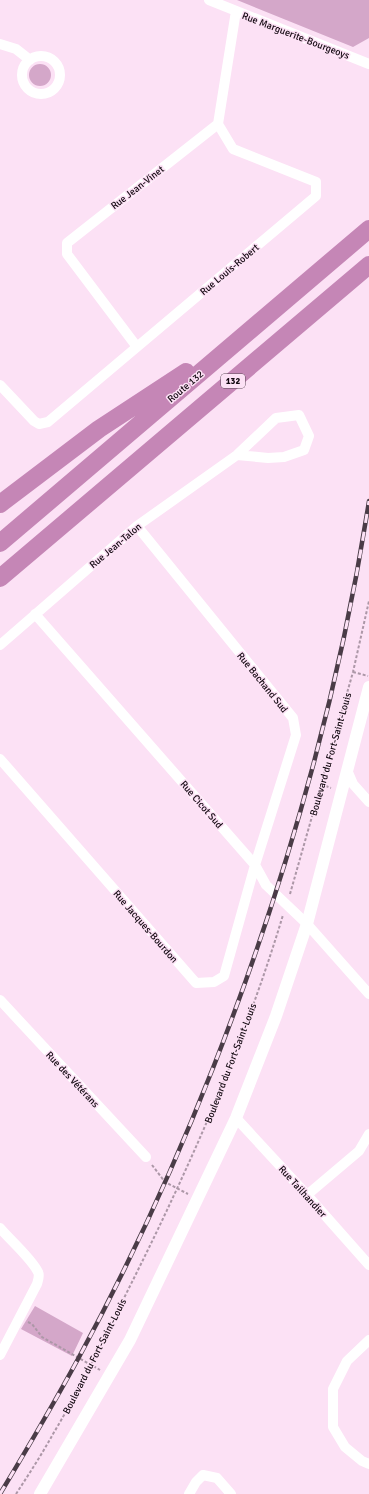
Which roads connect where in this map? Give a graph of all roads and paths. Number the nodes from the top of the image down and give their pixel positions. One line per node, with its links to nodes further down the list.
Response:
1 (209, 0): 2 (street, Rue Marguerite-Bourgeoys)
2 (236, 11): 6 (street, Rue Marguerite-Bourgeoys); 7 (street)
3 (0, 44): 5 (street)
4 (369, 53): 6 (street, Rue Marguerite-Bourgeoys)
5 (30, 60)
6 (365, 62)
7 (218, 124): 11 (street, Rue Jean-Vinet); 11 (street, Rue Louis-Robert)
8 (369, 229): 10 (highway, Route 132 / 132)
9 (369, 265): 17 (highway, 132)
10 (246, 334): 14 (highway); 16 (highway, Route 132 / 132)
11 (137, 347): 12 (street, Rue Louis-Robert)
12 (0, 385)
13 (237, 455): 13 (street, Rue Jean-Talon); 15 (street, Rue Jean-Talon)
14 (0, 504)
15 (137, 526): 19 (street, Rue Jean-Talon); 27 (street, Rue Bachand Sud)
16 (0, 543)
17 (0, 578)
18 (369, 601): 21 (path, Boulevard du Fort-Saint-Louis)
19 (35, 614): 20 (street, Rue Jean-Talon); 27 (street, Rue Cicot Sud)
20 (0, 645)
21 (354, 672): 22 (path); 28 (path, Boulevard du Fort-Saint-Louis)
22 (369, 676)
23 (369, 687): 25 (street, Boulevard du Fort-Saint-Louis)
24 (0, 759): 27 (street, Rue Jacques-Bourdon)
25 (347, 770): 26 (street); 29 (street, Boulevard du Fort-Saint-Louis)
26 (369, 802)
27 (255, 865): 28 (street, Rue Cicot Sud)
28 (286, 906): 29 (street, Rue Cicot Sud); 35 (path, Boulevard du Fort-Saint-Louis)
29 (307, 924): 30 (street, Rue Cicot Sud); 32 (street, Boulevard du Fort-Saint-Louis)
30 (369, 994)
31 (0, 1000): 34 (street, Rue des Vétérans)
32 (236, 1118): 36 (street, Rue Tailhandier); 37 (street, Boulevard du Fort-Saint-Louis)
33 (369, 1134): 36 (street)
34 (146, 1157): 35 (path)
35 (178, 1189): 37 (path); 43 (path, Boulevard du Fort-Saint-Louis)
36 (307, 1195): 39 (street, Rue Tailhandier)
37 (198, 1200): 44 (street, Boulevard du Fort-Saint-Louis)
38 (0, 1228): 40 (street)
39 (369, 1265)
40 (20, 1317): 42 (street); 43 (path)
41 (369, 1340): 45 (street)
42 (0, 1355)
43 (91, 1365): 44 (path); 46 (path, Boulevard du Fort-Saint-Louis)
44 (109, 1376): 47 (street, Boulevard du Fort-Saint-Louis)
45 (369, 1464)
46 (16, 1494)
47 (40, 1494)
48 (189, 1494): 49 (street)
49 (231, 1494)

